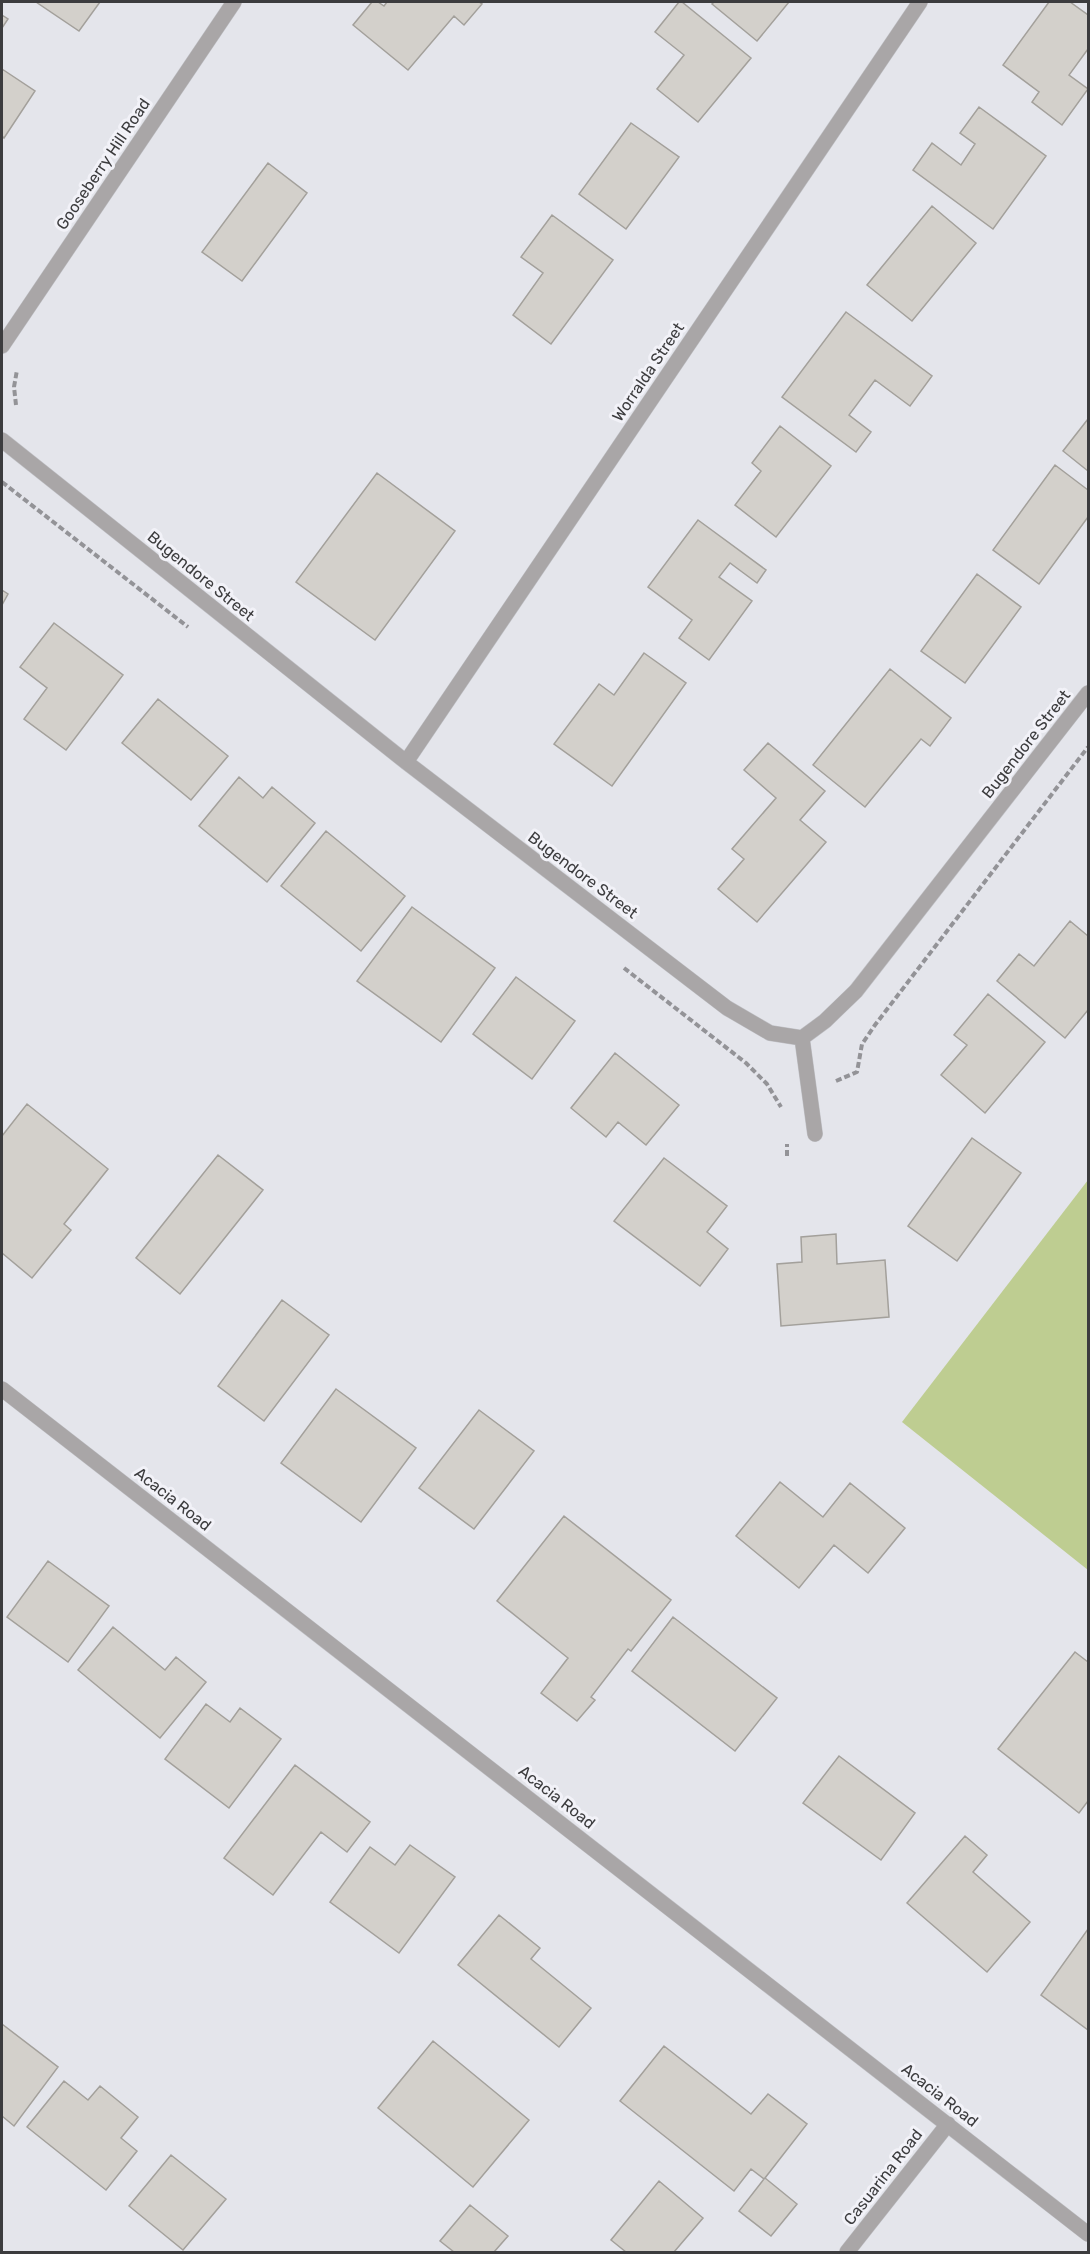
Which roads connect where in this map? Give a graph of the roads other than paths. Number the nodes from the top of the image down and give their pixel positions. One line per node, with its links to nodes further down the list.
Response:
1 (234, 2): 3 (street, Gooseberry Hill Road)
2 (920, 2): 6 (street, Worralda Street)
3 (2, 346)
4 (2, 440): 6 (street, Bugendore Street)
5 (1089, 693): 7 (street, Bugendore Street)
6 (406, 762): 7 (street, Bugendore Street)
7 (802, 1038): 8 (street)
8 (815, 1134)
9 (2, 1389): 10 (street, Acacia Road)
10 (948, 2124): 11 (street, Acacia Road); 12 (street, Casuarina Road)
11 (1089, 2235)
12 (847, 2253)

